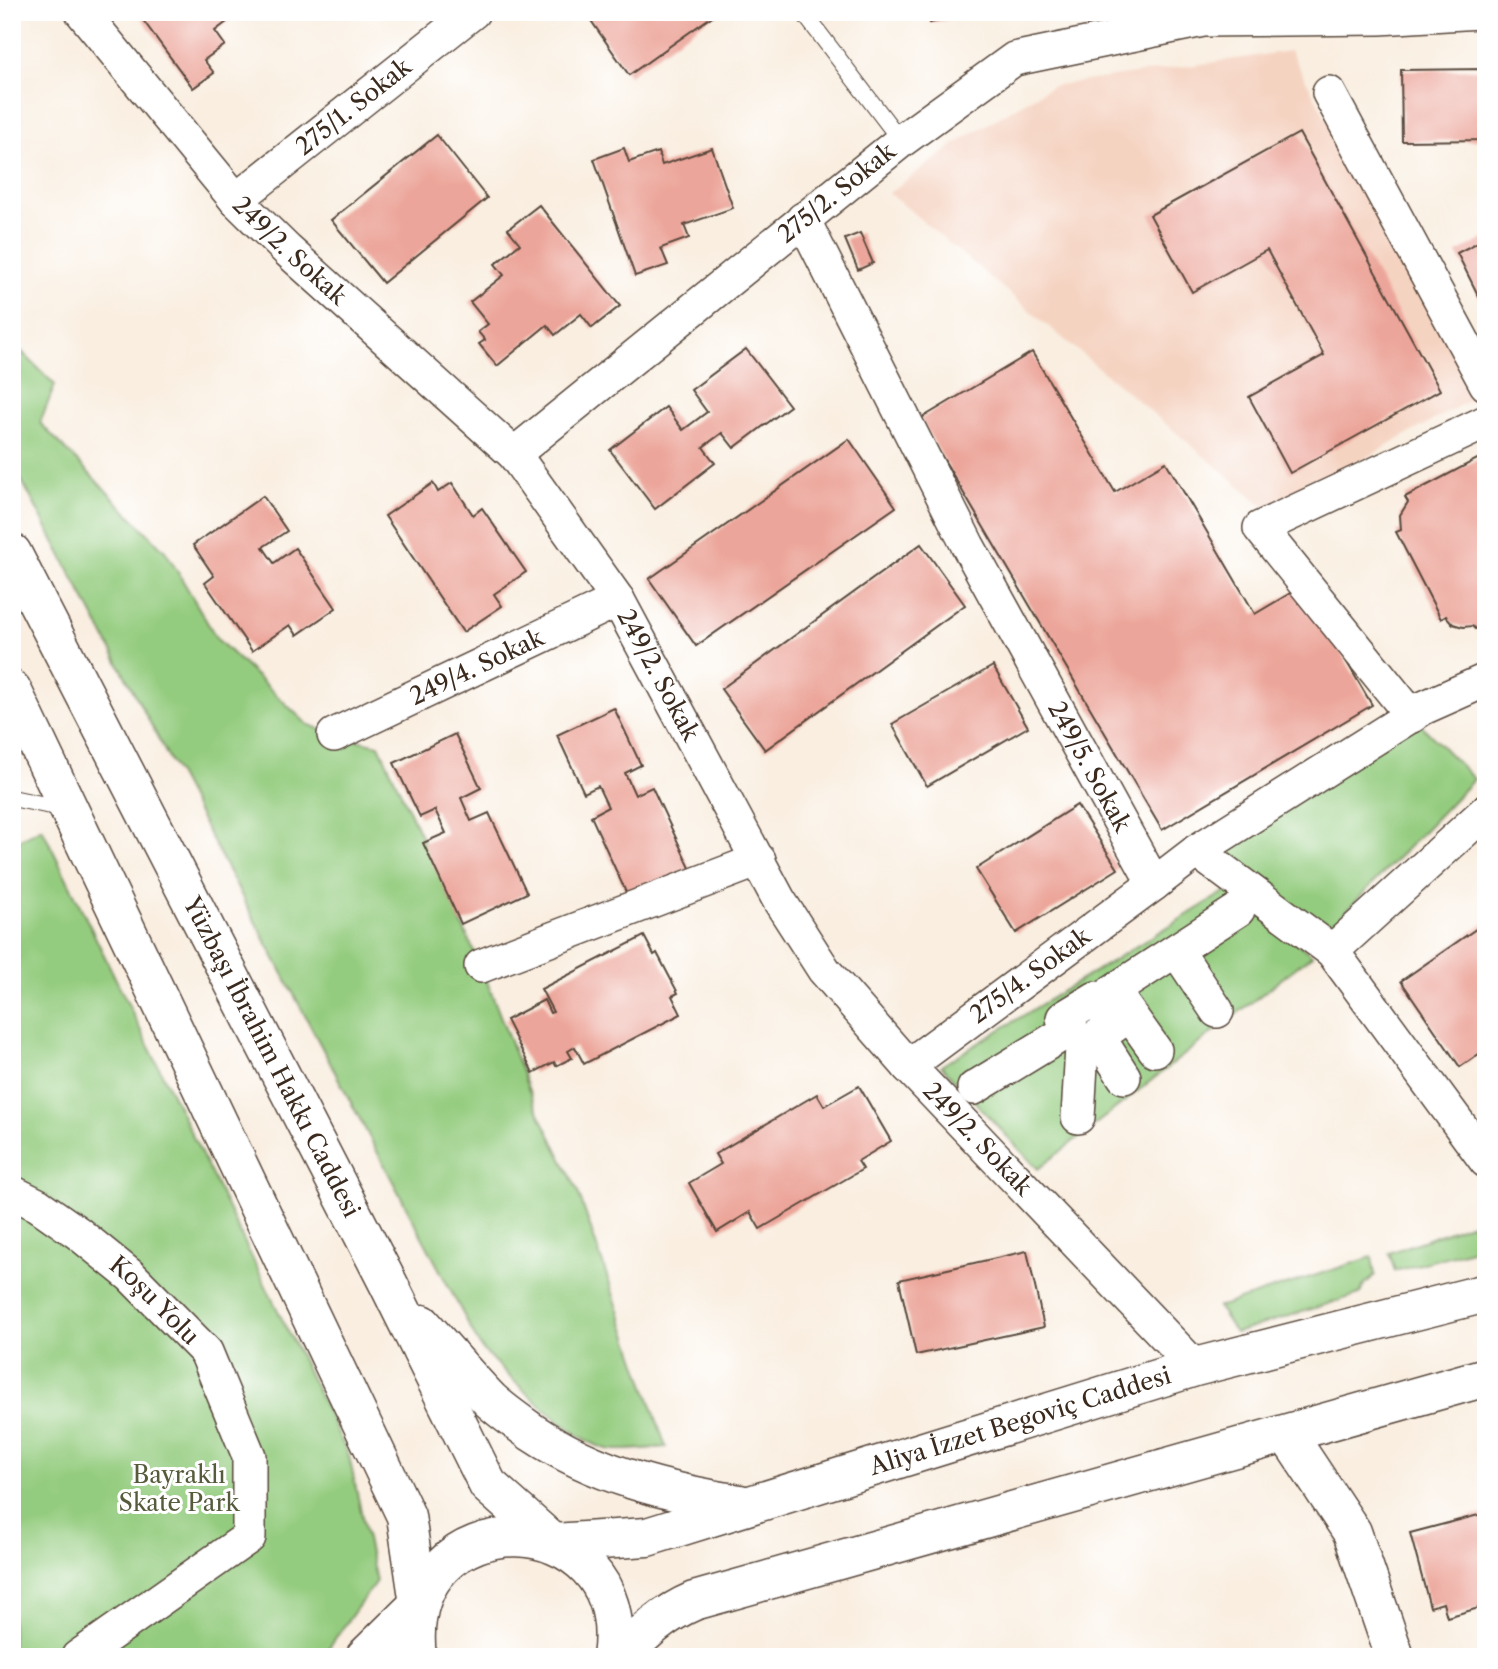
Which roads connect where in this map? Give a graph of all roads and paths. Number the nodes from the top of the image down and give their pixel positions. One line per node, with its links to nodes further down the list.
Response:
1 (82, 12): 9 (street, 249/2. Sokak)
2 (473, 12): 9 (street, 275/1. Sokak)
3 (803, 12): 8 (lane)
4 (1480, 12): 6 (street, 275/2. Sokak)
5 (1208, 15): 6 (street, 275/2. Sokak); 8 (street, 275/2. Sokak)
6 (1264, 16)
7 (1329, 93): 11 (street)
8 (901, 141): 10 (street, 275/2. Sokak)
9 (236, 200): 13 (street, 249/2. Sokak)
10 (803, 219): 13 (street, 275/2. Sokak); 25 (street, 249/5. Sokak)
11 (1486, 384)
12 (1486, 422): 18 (street)
13 (514, 454): 15 (street, 249/2. Sokak)
14 (12, 553): 39 (main road, Yüzbaşı İbrahim Hakkı Caddesi)
15 (618, 600): 19 (street, 249/4. Sokak); 24 (street, 249/2. Sokak)
16 (1486, 680): 18 (street)
17 (12, 690): 21 (main road)
18 (1412, 716): 23 (street)
19 (334, 735)
20 (12, 798): 21 (lane)
21 (69, 809): 46 (main road)
22 (1486, 811): 27 (street)
23 (1196, 851): 25 (street); 27 (street)
24 (759, 860): 29 (street); 33 (street, 249/2. Sokak)
25 (1154, 884): 33 (street, 275/4. Sokak)
26 (1238, 910): 28 (street)
27 (1332, 951): 37 (street)
28 (1161, 956): 30 (street); 31 (street)
29 (481, 966)
30 (1217, 1011)
31 (1089, 1018): 32 (street); 34 (street); 35 (street); 36 (street)
32 (1155, 1050)
33 (908, 1066): 41 (street, 249/2. Sokak)
34 (1124, 1077)
35 (974, 1088)
36 (1078, 1117)
37 (1486, 1161)
38 (12, 1192): 47 (street, Koşu Yolu)
39 (388, 1283): 44 (main road); 45 (main road, Yüzbaşı İbrahim Hakkı Caddesi)
40 (1486, 1293): 41 (main road, Aliya İzzet Begoviç Caddesi)
41 (1195, 1367): 44 (main road, Aliya İzzet Begoviç Caddesi)
42 (1486, 1377): 43 (main road)
43 (1287, 1434): 51 (main road); 52 (main road)
44 (749, 1505): 45 (main road, Aliya İzzet Begoviç Caddesi)
45 (553, 1543): 46 (main road); 50 (main road)
46 (419, 1604): 48 (main road); 49 (main road)
47 (78, 1657)
48 (365, 1657)
49 (416, 1657)
50 (612, 1657)
51 (620, 1657)
52 (1395, 1657)

